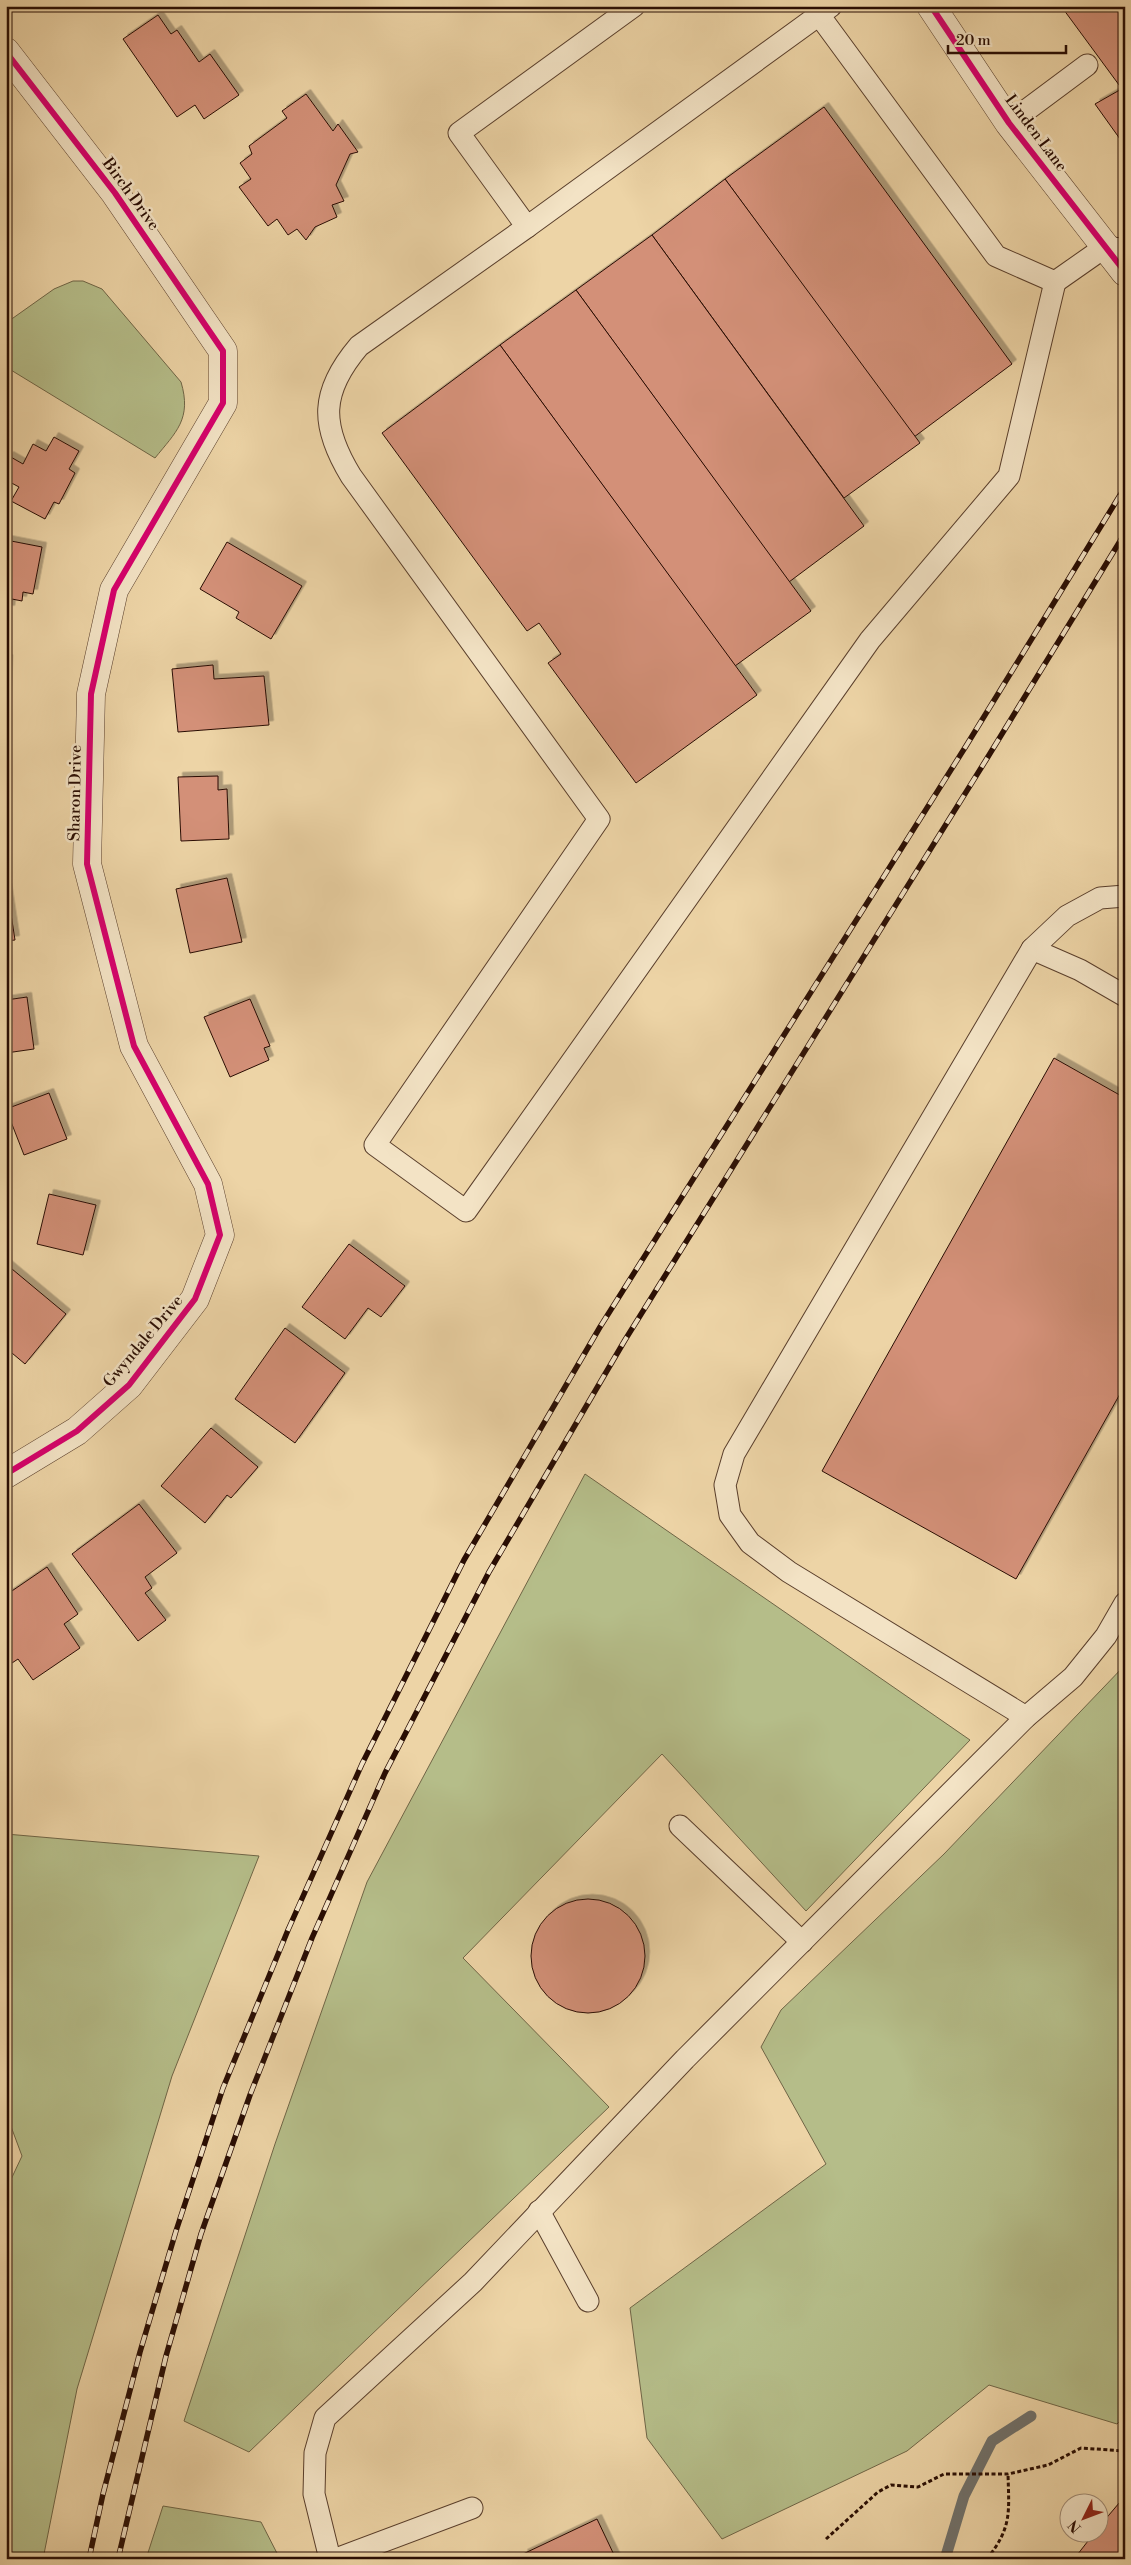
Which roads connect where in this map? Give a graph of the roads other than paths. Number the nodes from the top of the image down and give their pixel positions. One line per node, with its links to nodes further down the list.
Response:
1 (634, 6): 7 (lane)
2 (936, 8): 6 (street, Linden Lane)
3 (822, 9): 7 (lane); 10 (lane)
4 (6, 52): 11 (street, Birch Drive)
5 (1087, 65): 6 (lane)
6 (1009, 123): 8 (street, Linden Lane)
7 (527, 227): 10 (lane)
8 (1115, 248): 9 (street, Linden Lane); 10 (lane)
9 (1125, 272)
10 (1055, 282)
11 (224, 358): 15 (street, Sharon Drive)
12 (1125, 896): 13 (lane)
13 (1032, 949): 14 (lane); 18 (lane)
14 (1125, 996)
15 (220, 1235): 16 (street, Gwyndale Drive)
16 (6, 1474)
17 (1125, 1603): 18 (lane)
18 (1026, 1717): 20 (lane)
19 (680, 1826): 20 (lane)
20 (802, 1942): 21 (lane)
21 (539, 2211): 22 (lane); 24 (lane)
22 (588, 2300)
23 (472, 2508): 25 (lane)
24 (330, 2559)
25 (336, 2559)

